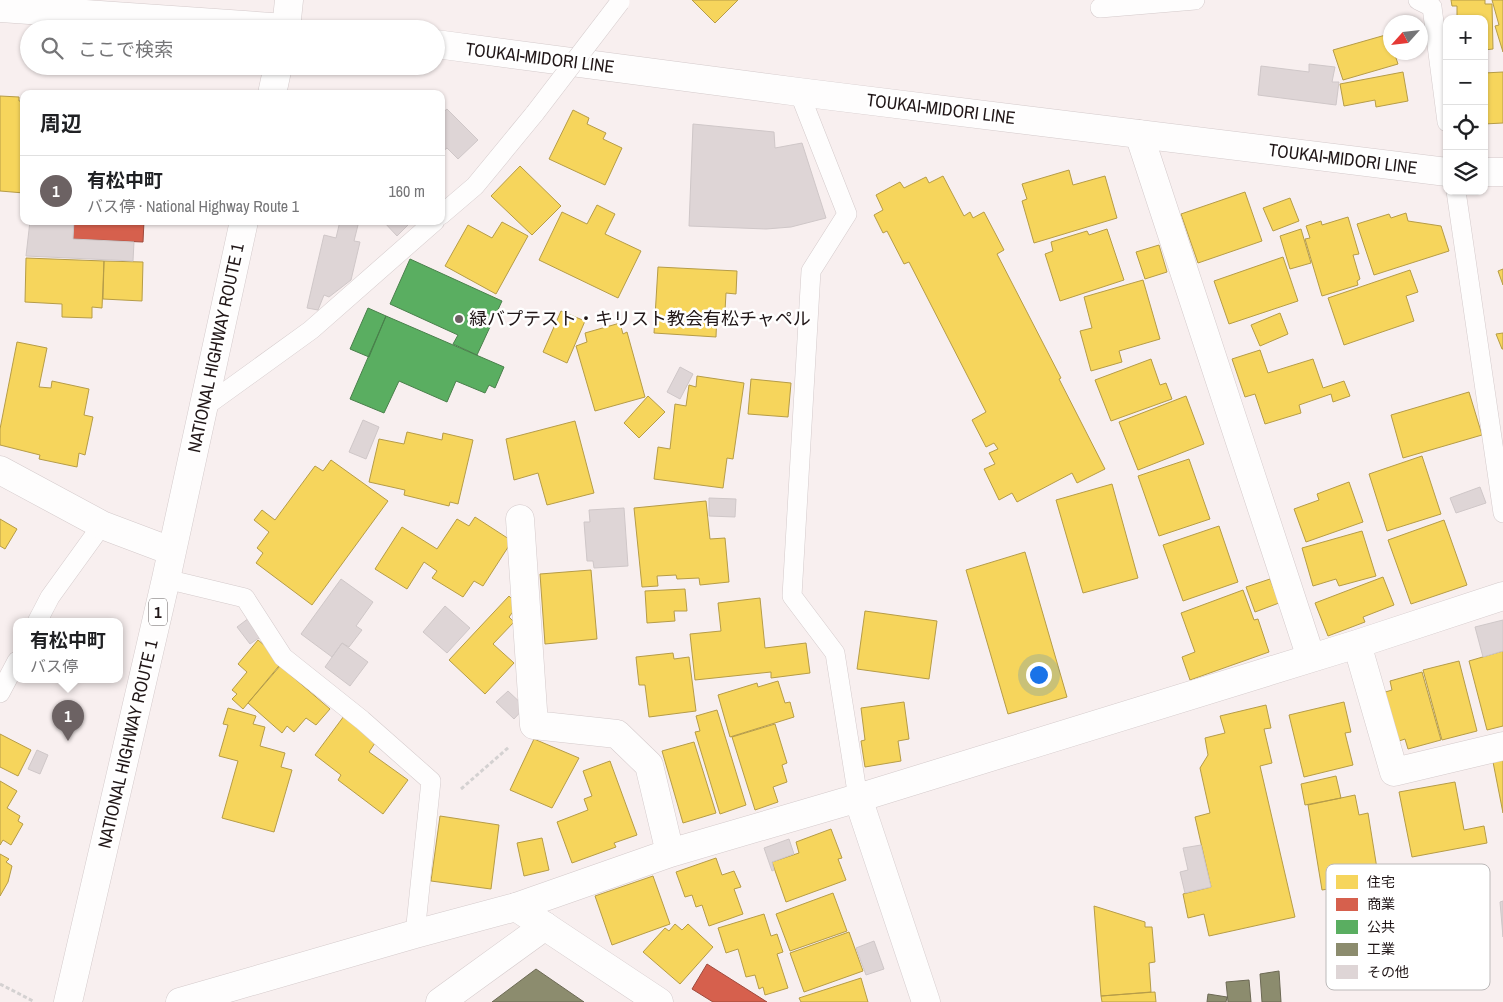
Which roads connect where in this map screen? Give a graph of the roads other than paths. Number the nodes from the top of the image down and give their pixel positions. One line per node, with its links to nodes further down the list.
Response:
1 (289, 0): 8 (main road)
2 (1195, 0): 6 (lane)
3 (1418, 0): 13 (lane)
4 (621, 1): 19 (lane, bridge)
5 (0, 8): 7 (main road)
6 (1100, 8)
7 (174, 20)
8 (290, 20)
9 (445, 45): 12 (main road, TOUKAI-MIDORI LINE)
10 (276, 75): 11 (main road)
11 (273, 90)
12 (799, 92): 14 (main road, TOUKAI-MIDORI LINE); 36 (lane)
13 (1445, 105)
14 (1139, 134): 15 (main road, TOUKAI-MIDORI LINE); 32 (main road)
15 (1443, 172)
16 (1488, 172): 17 (main road)
17 (1503, 172)
18 (1457, 195): 24 (lane)
19 (445, 212)
20 (243, 225): 22 (main road, NATIONAL HIGHWAY ROUTE 1 / 1)
21 (430, 225): 22 (lane)
22 (203, 408): 27 (main road, NATIONAL HIGHWAY ROUTE 1 / 1)
23 (0, 470): 26 (main road)
24 (1503, 513)
25 (520, 519): 37 (main road)
26 (102, 525): 27 (main road); 30 (lane)
27 (171, 552): 28 (main road, NATIONAL HIGHWAY ROUTE 1 / 1)
28 (166, 579): 40 (lane); 41 (main road, NATIONAL HIGHWAY ROUTE 1 / 1)
29 (1503, 596): 31 (main road)
30 (39, 618)
31 (1357, 644): 32 (main road); 35 (main road)
32 (1312, 658): 36 (main road)
33 (13, 669): 34 (lane)
34 (0, 693)
35 (1503, 746)
36 (858, 798): 37 (main road); 45 (main road)
37 (670, 853): 38 (main road)
38 (516, 907): 39 (main road); 40 (main road)
39 (544, 926): 43 (main road); 44 (main road)
40 (415, 934): 42 (main road)
41 (68, 1002)
42 (180, 1002)
43 (440, 1002)
44 (659, 1002)
45 (926, 1002)

